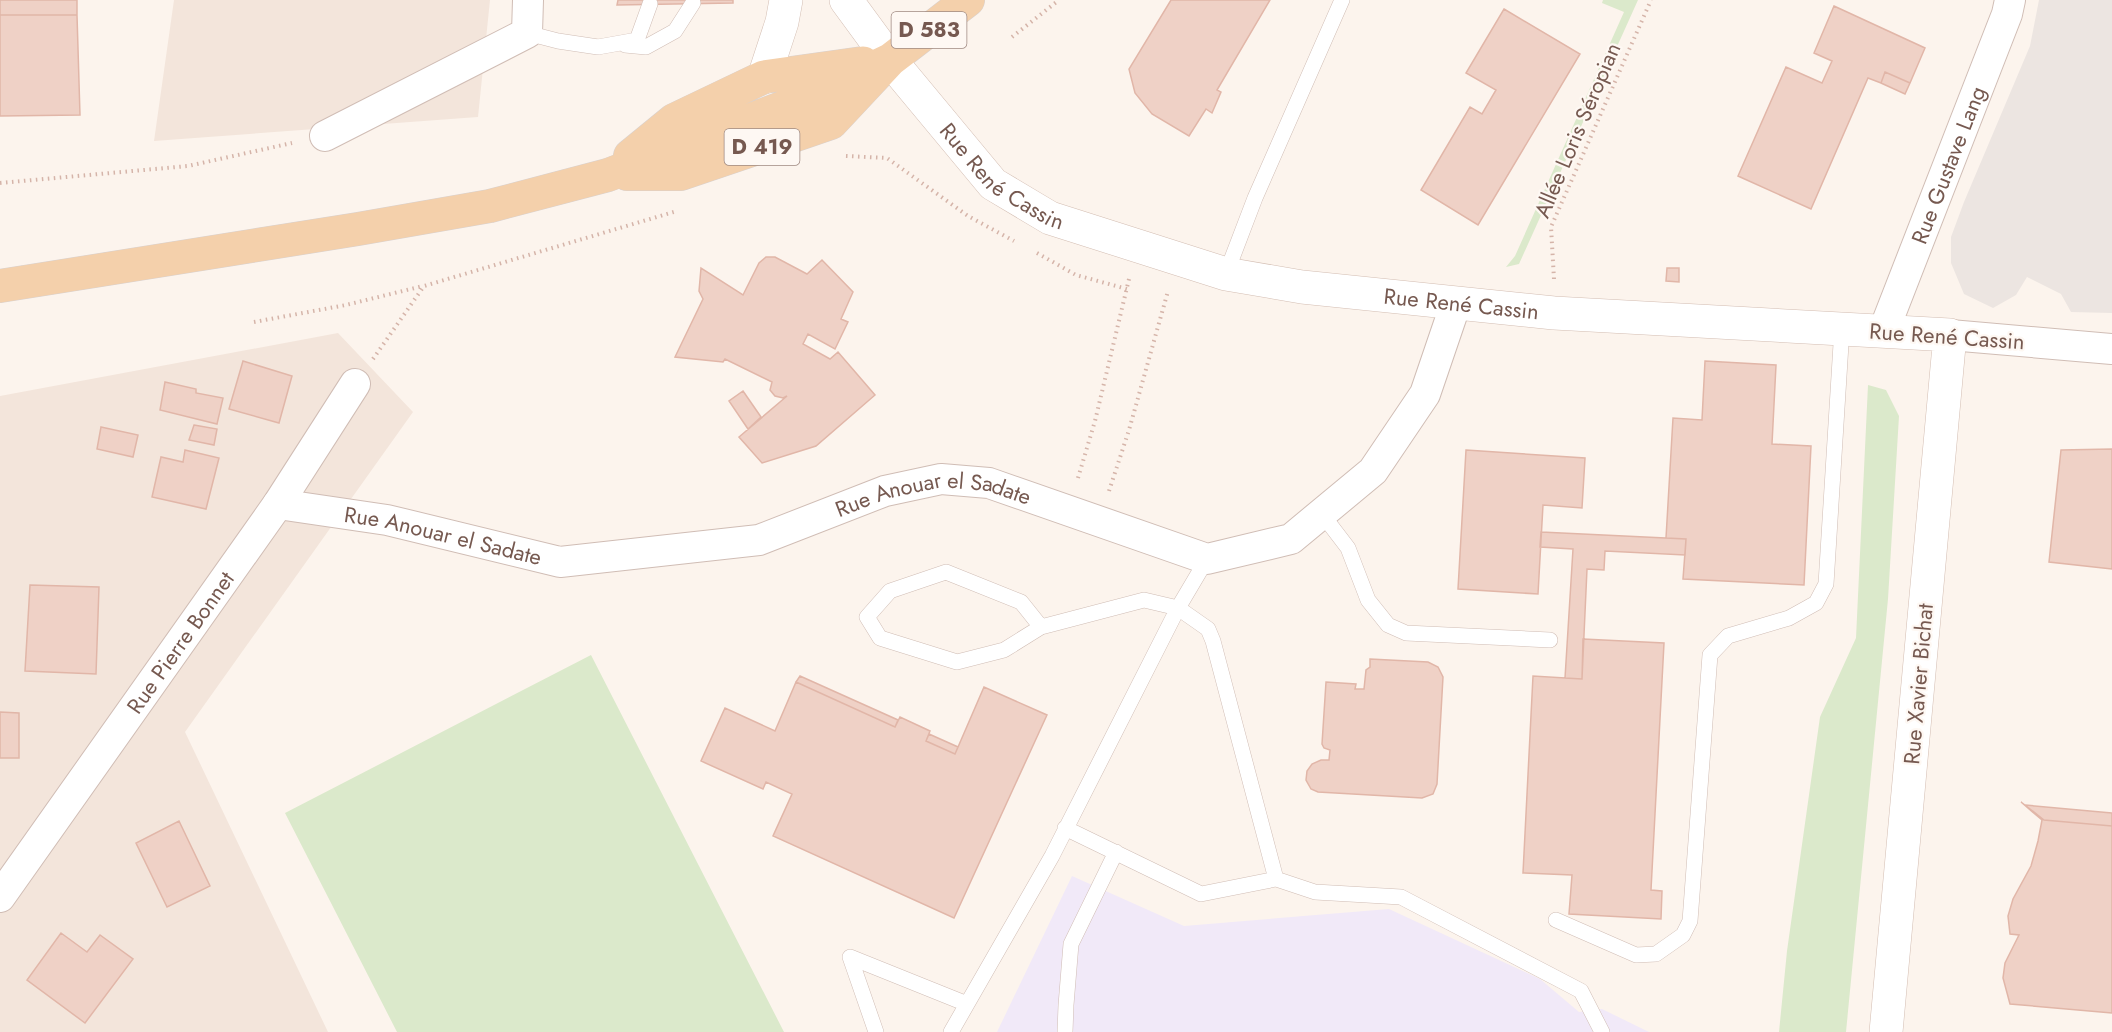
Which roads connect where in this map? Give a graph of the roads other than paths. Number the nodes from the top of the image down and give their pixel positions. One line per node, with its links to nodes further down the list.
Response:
1 (528, 0): 9 (street)
2 (786, 0): 12 (main road)
3 (846, 0): 11 (main road, Rue René Cassin)
4 (968, 0): 11 (main road, D 583)
5 (1342, 0): 15 (lane)
6 (2010, 0): 19 (street, Rue Gustave Lang)
7 (693, 3): 10 (lane)
8 (650, 4): 10 (lane)
9 (527, 33): 10 (lane); 13 (street)
10 (616, 44)
11 (890, 60): 12 (main road, D 419); 14 (main road, D 419); 15 (main road, Rue René Cassin)
12 (764, 77): 14 (main road, D 419)
13 (325, 136)
14 (608, 175): 16 (main road)
15 (1226, 274): 17 (main road, Rue René Cassin)
16 (0, 286)
17 (1456, 303): 18 (main road, Rue René Cassin); 24 (street)
18 (1842, 328): 19 (main road, Rue René Cassin); 33 (lane)
19 (1884, 330): 20 (main road, Rue René Cassin)
20 (1950, 335): 21 (street, Rue René Cassin); 39 (main road, Rue Xavier Bichat)
21 (2112, 349)
22 (356, 384): 23 (street, Rue Pierre Bonnet)
23 (278, 504): 25 (street, Rue Anouar el Sadate); 32 (street, Rue Pierre Bonnet)
24 (1322, 514): 25 (street); 28 (lane)
25 (1208, 559): 26 (lane)
26 (1178, 609): 27 (lane); 29 (lane); 31 (lane)
27 (1041, 627): 27 (lane)
28 (1550, 640)
29 (1065, 828): 30 (lane); 34 (lane)
30 (1116, 852): 31 (lane); 37 (lane)
31 (1276, 879): 38 (lane)
32 (0, 897)
33 (1556, 920)
34 (967, 1005): 35 (lane); 36 (lane)
35 (876, 1032)
36 (951, 1032)
37 (1065, 1032)
38 (1602, 1032)
39 (1886, 1032)

